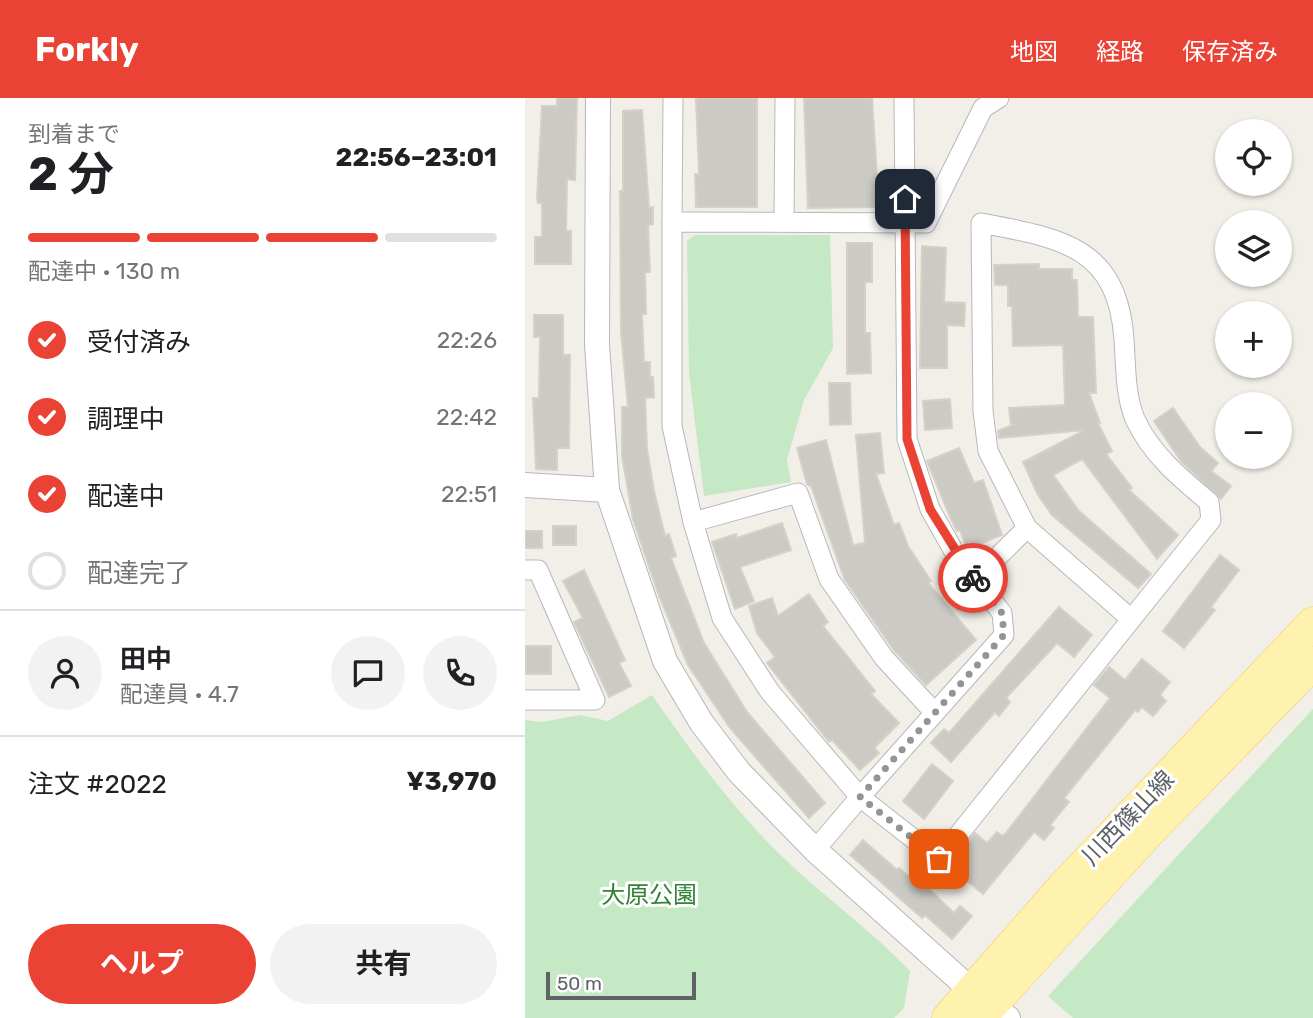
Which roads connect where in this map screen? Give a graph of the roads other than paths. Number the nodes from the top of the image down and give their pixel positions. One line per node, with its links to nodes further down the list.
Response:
1 (598, 98): 10 (street)
2 (673, 98): 7 (street)
3 (785, 98): 6 (street)
4 (904, 98): 8 (street)
5 (999, 98): 8 (street)
6 (784, 221): 7 (street); 8 (street)
7 (672, 222): 11 (street)
8 (905, 224): 14 (street)
9 (525, 485): 10 (street)
10 (607, 490): 21 (street)
11 (694, 522): 19 (street); 20 (street)
12 (1027, 528): 14 (street); 15 (street); 15 (street)
13 (525, 570): 18 (street)
14 (974, 580): 19 (street)
15 (1131, 619): 20 (street)
16 (1313, 623): 22 (main road, 川西篠山線)
17 (1313, 663): 22 (main road, 川西篠山線)
18 (525, 700)
19 (934, 712): 20 (street)
20 (860, 797): 21 (street)
21 (815, 850): 22 (street)
22 (988, 1008): 23 (main road, 川西篠山線)
23 (948, 1018)

